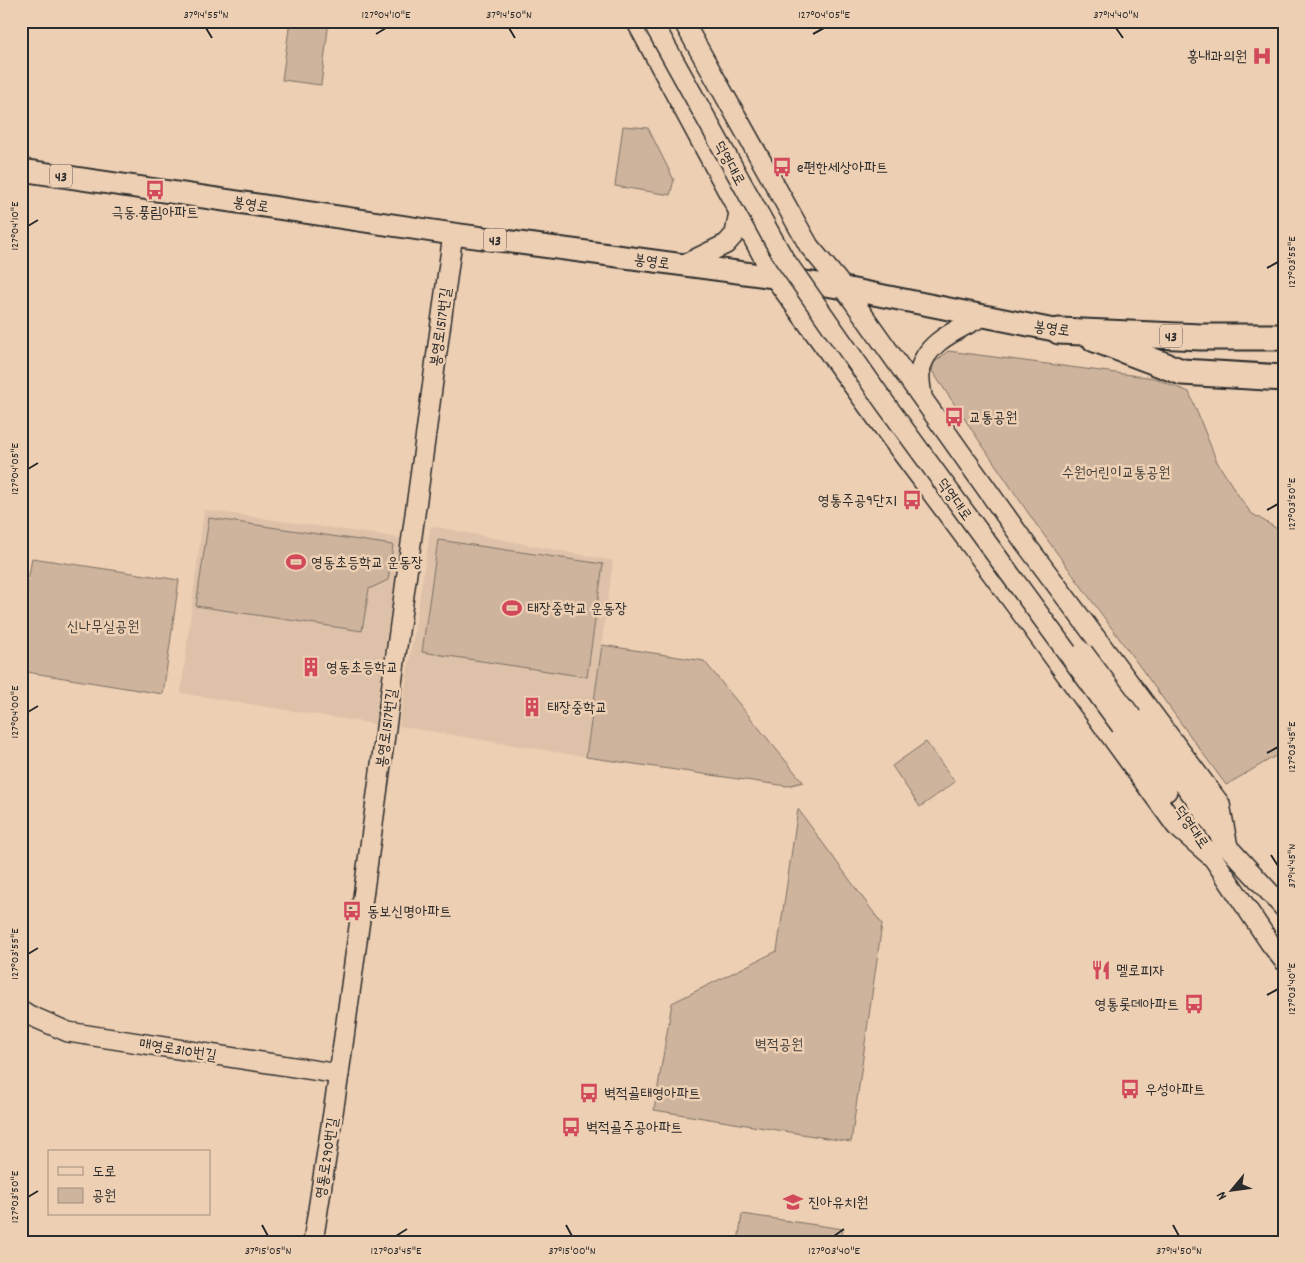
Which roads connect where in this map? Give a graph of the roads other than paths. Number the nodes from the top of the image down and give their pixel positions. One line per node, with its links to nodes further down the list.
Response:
1 (636, 21): 6 (main road)
2 (652, 21): 16 (main road, 덕영대로, bridge)
3 (665, 21): 16 (main road, 덕영대로, bridge)
4 (683, 21): 10 (main road)
5 (21, 170): 7 (main road, 봉영로 / 43)
6 (739, 212): 8 (main road); 9 (main road)
7 (453, 234): 8 (main road, 봉영로 / 43); 21 (main road, 봉영로1517번길)
8 (683, 264): 9 (main road, 봉영로 / 43)
9 (774, 277): 10 (main road, 봉영로 / 43); 17 (main road)
10 (844, 288): 11 (main road, 봉영로 / 43); 15 (main road)
11 (983, 316): 12 (main road, 봉영로 / 43); 15 (main road)
12 (1066, 331): 13 (highway, 봉영로 / 43); 14 (highway)
13 (1284, 337)
14 (1284, 378)
15 (922, 396): 17 (main road)
16 (1126, 721): 17 (main road, 덕영대로)
17 (1221, 852): 18 (main road, 덕영대로); 19 (main road, 덕영대로)
18 (1284, 908)
19 (1284, 961)
20 (21, 1010): 21 (main road, 매영로310번길)
21 (339, 1074): 22 (main road, 영통로290번길)
22 (313, 1242)

